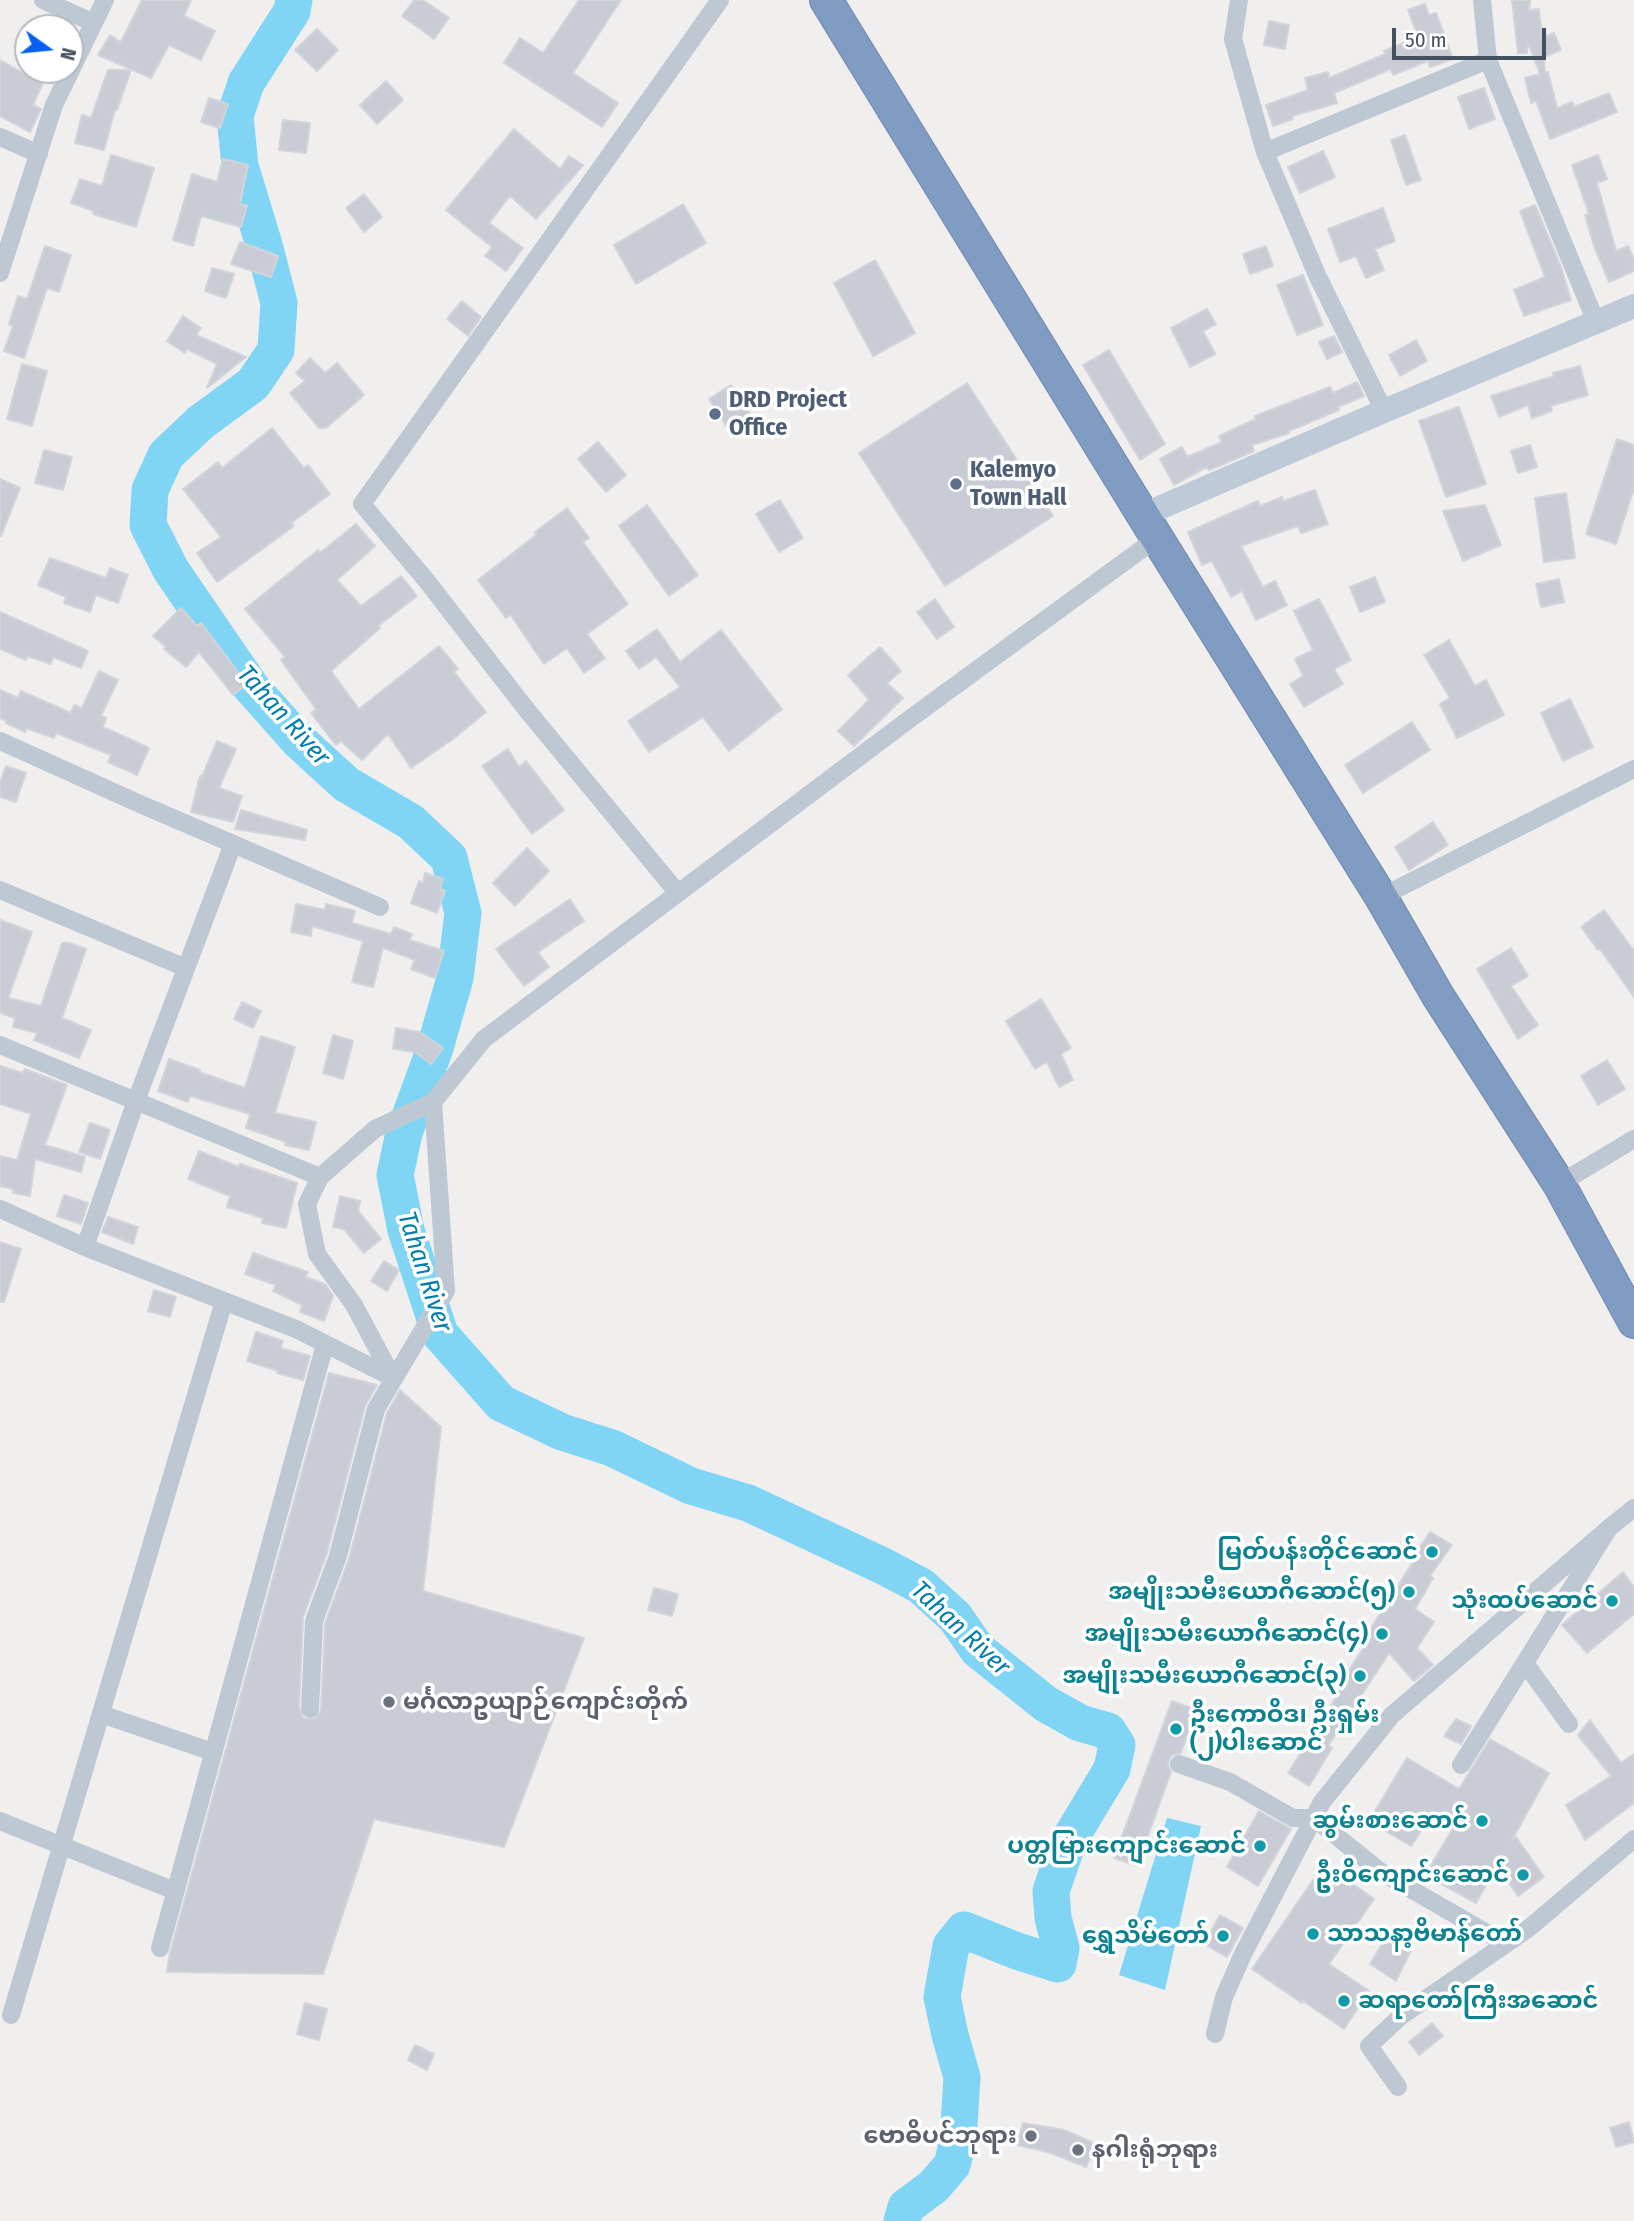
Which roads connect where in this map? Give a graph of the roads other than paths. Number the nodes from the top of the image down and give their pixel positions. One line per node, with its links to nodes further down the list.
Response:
1 (43, 0): 7 (street)
2 (105, 0): 7 (street)
3 (720, 0): 21 (street)
4 (826, 0): 16 (highway)
5 (1239, 0): 10 (street)
6 (1482, 0): 8 (street)
7 (94, 23): 11 (street)
8 (1488, 60): 10 (street); 14 (street)
9 (0, 138): 11 (street)
10 (1265, 152): 15 (street)
11 (39, 155): 12 (street)
12 (0, 273)
13 (1634, 306): 14 (street)
14 (1596, 322): 15 (street)
15 (1384, 411): 16 (street)
16 (1150, 527): 21 (street); 22 (highway)
17 (0, 741): 19 (street)
18 (1634, 769): 22 (street)
19 (233, 844): 23 (street); 24 (street)
20 (0, 890): 24 (street)
21 (677, 892): 27 (street)
22 (1381, 897): 30 (highway)
23 (380, 907)
24 (186, 968): 26 (street)
25 (0, 1045): 26 (street)
26 (136, 1101): 29 (street); 32 (street)
27 (433, 1102): 29 (street); 36 (street)
28 (1634, 1139): 30 (street)
29 (320, 1177): 36 (street)
30 (1559, 1184): 34 (highway)
31 (0, 1209): 32 (street)
32 (85, 1247): 33 (street)
33 (224, 1301): 35 (street); 41 (street)
34 (1634, 1322)
35 (325, 1344): 36 (street); 43 (street)
36 (394, 1378): 40 (street)
37 (1634, 1508): 38 (street)
38 (1609, 1528): 39 (street); 46 (street)
39 (1525, 1663): 42 (street); 45 (street)
40 (310, 1709)
41 (101, 1714): 43 (street); 49 (street)
42 (1569, 1724)
43 (213, 1752): 50 (street)
44 (1179, 1764): 46 (street)
45 (1461, 1765)
46 (1314, 1818): 51 (street); 54 (street)
47 (0, 1821): 49 (street)
48 (1634, 1839): 51 (street)
49 (61, 1847): 50 (street); 53 (street)
50 (176, 1891): 52 (street)
51 (1506, 1944): 55 (street)
52 (160, 1948)
53 (11, 2015)
54 (1215, 2034)
55 (1398, 2087)

